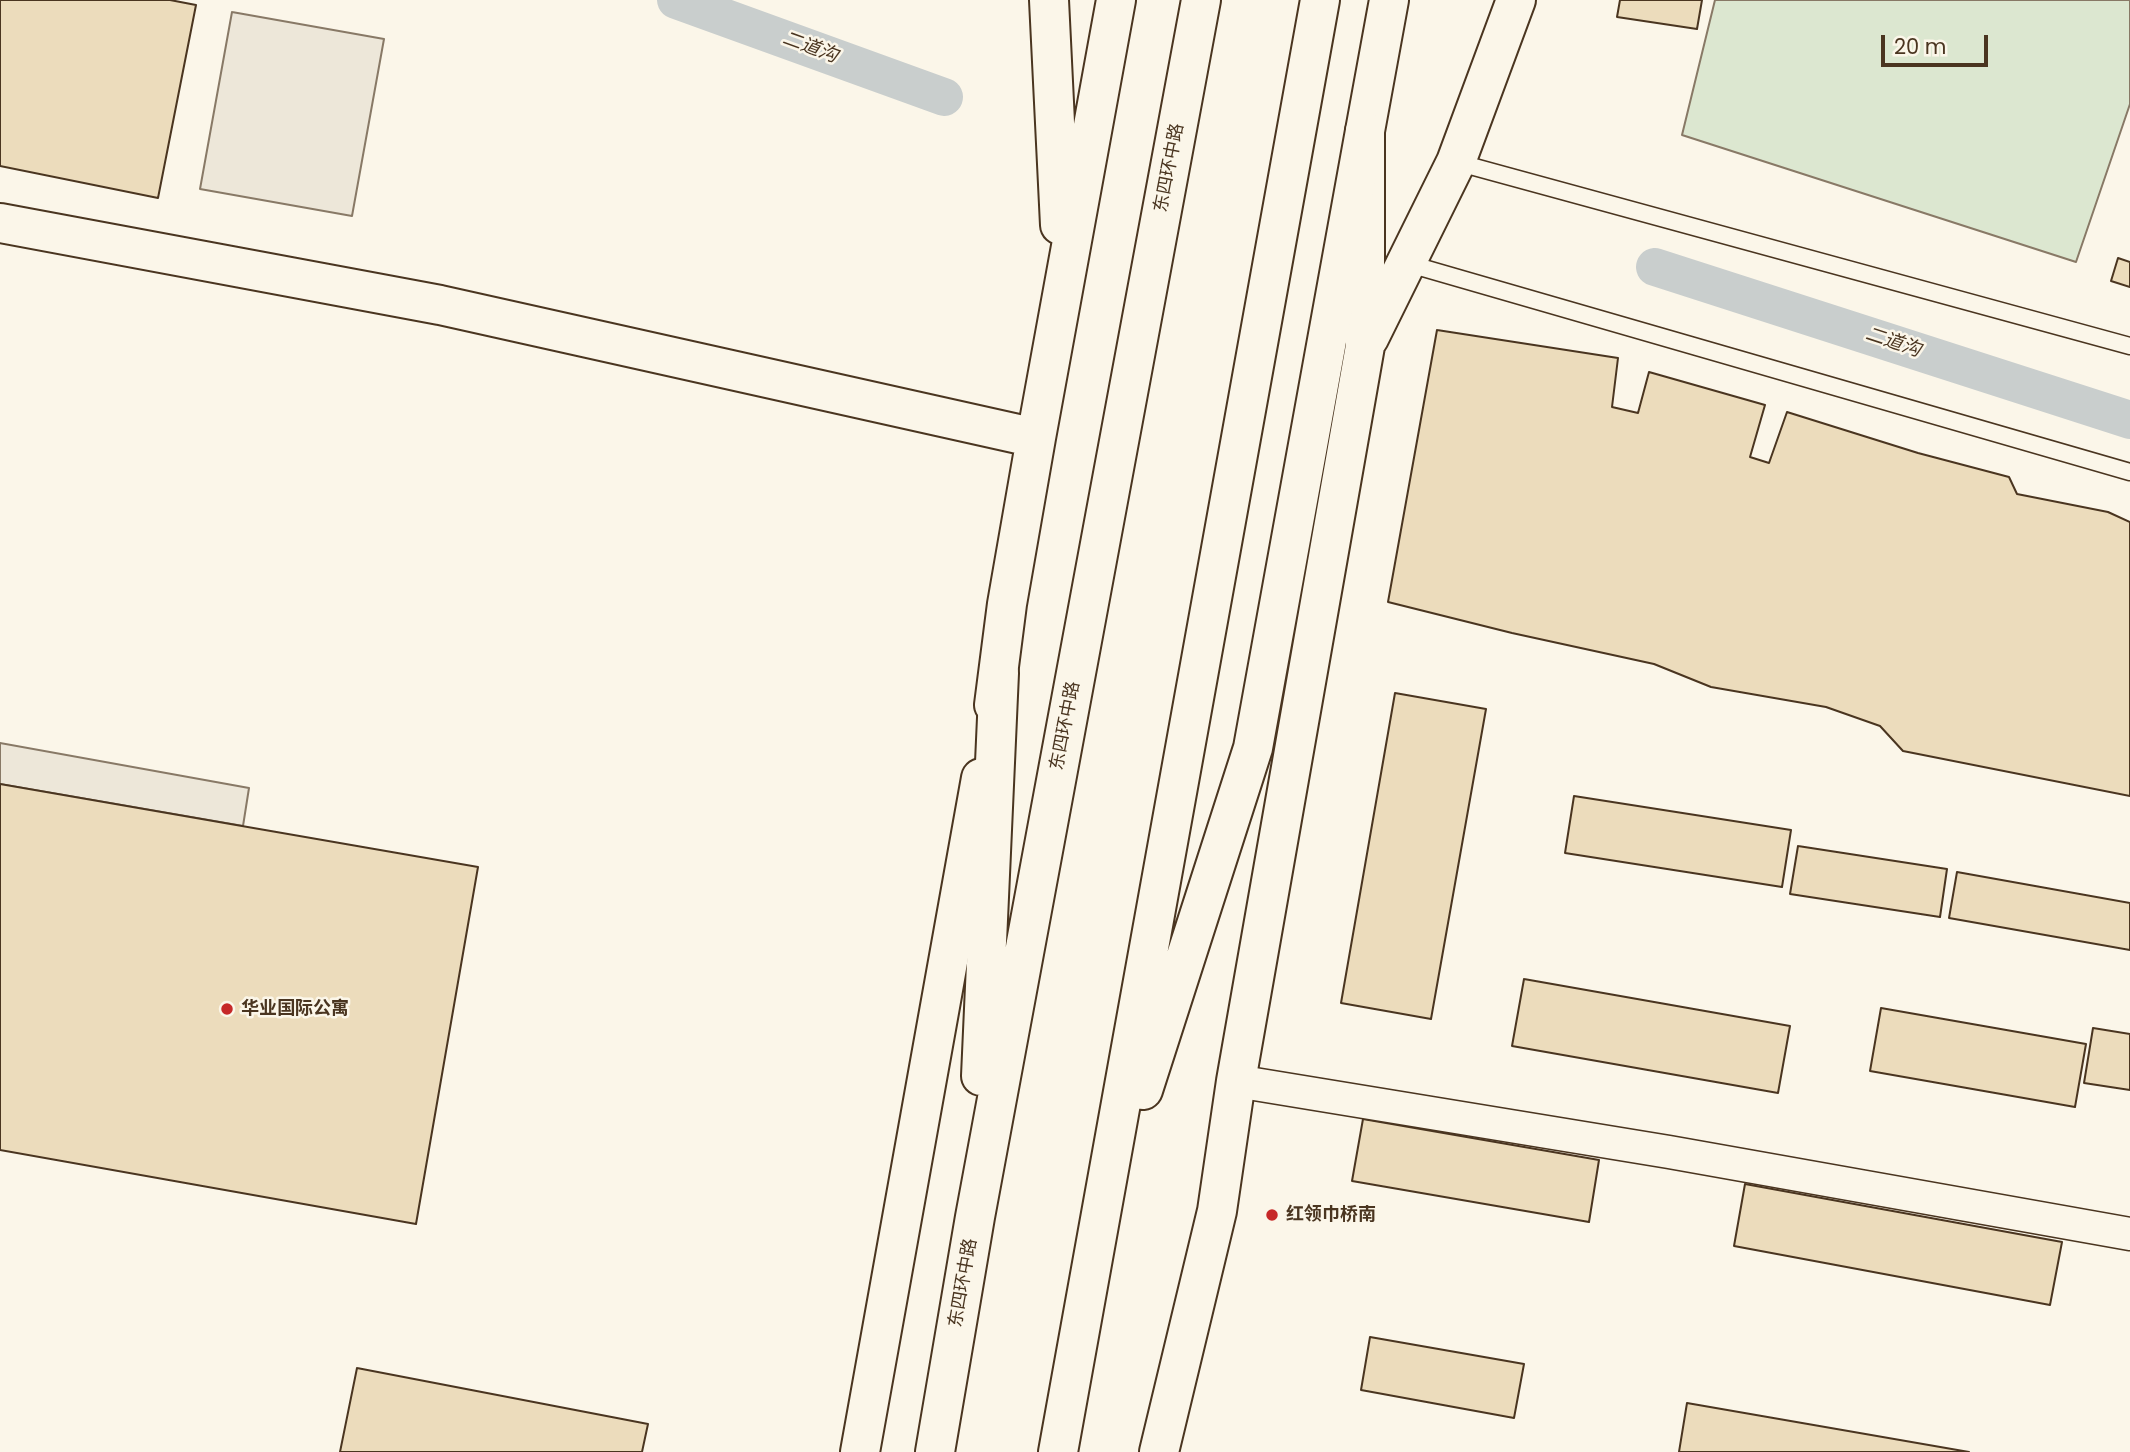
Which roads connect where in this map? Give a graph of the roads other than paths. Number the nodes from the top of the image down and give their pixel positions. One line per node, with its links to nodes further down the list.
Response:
1 (1049, 0): 11 (main road)
2 (1116, 0): 11 (main road)
3 (1201, 0): 18 (main road, 东四环中路)
4 (1320, 0): 19 (main road)
5 (1389, 0): 7 (main road)
6 (1516, 0): 8 (main road)
7 (1365, 131): 12 (main road); 19 (main road)
8 (1456, 162): 10 (main road); 13 (lane)
9 (0, 223): 14 (main road)
10 (1406, 263): 12 (main road); 15 (lane)
11 (1063, 290): 14 (main road)
12 (1366, 346): 17 (main road)
13 (2130, 346)
14 (1036, 438): 16 (main road)
15 (2130, 472)
16 (999, 673): 18 (main road); 21 (main road)
17 (1236, 1082): 20 (street); 24 (main road)
18 (975, 1217): 22 (main road, 东四环中路)
19 (1098, 1232): 23 (main road)
20 (2130, 1234)
21 (860, 1452)
22 (935, 1452)
23 (1058, 1452)
24 (1159, 1452)

